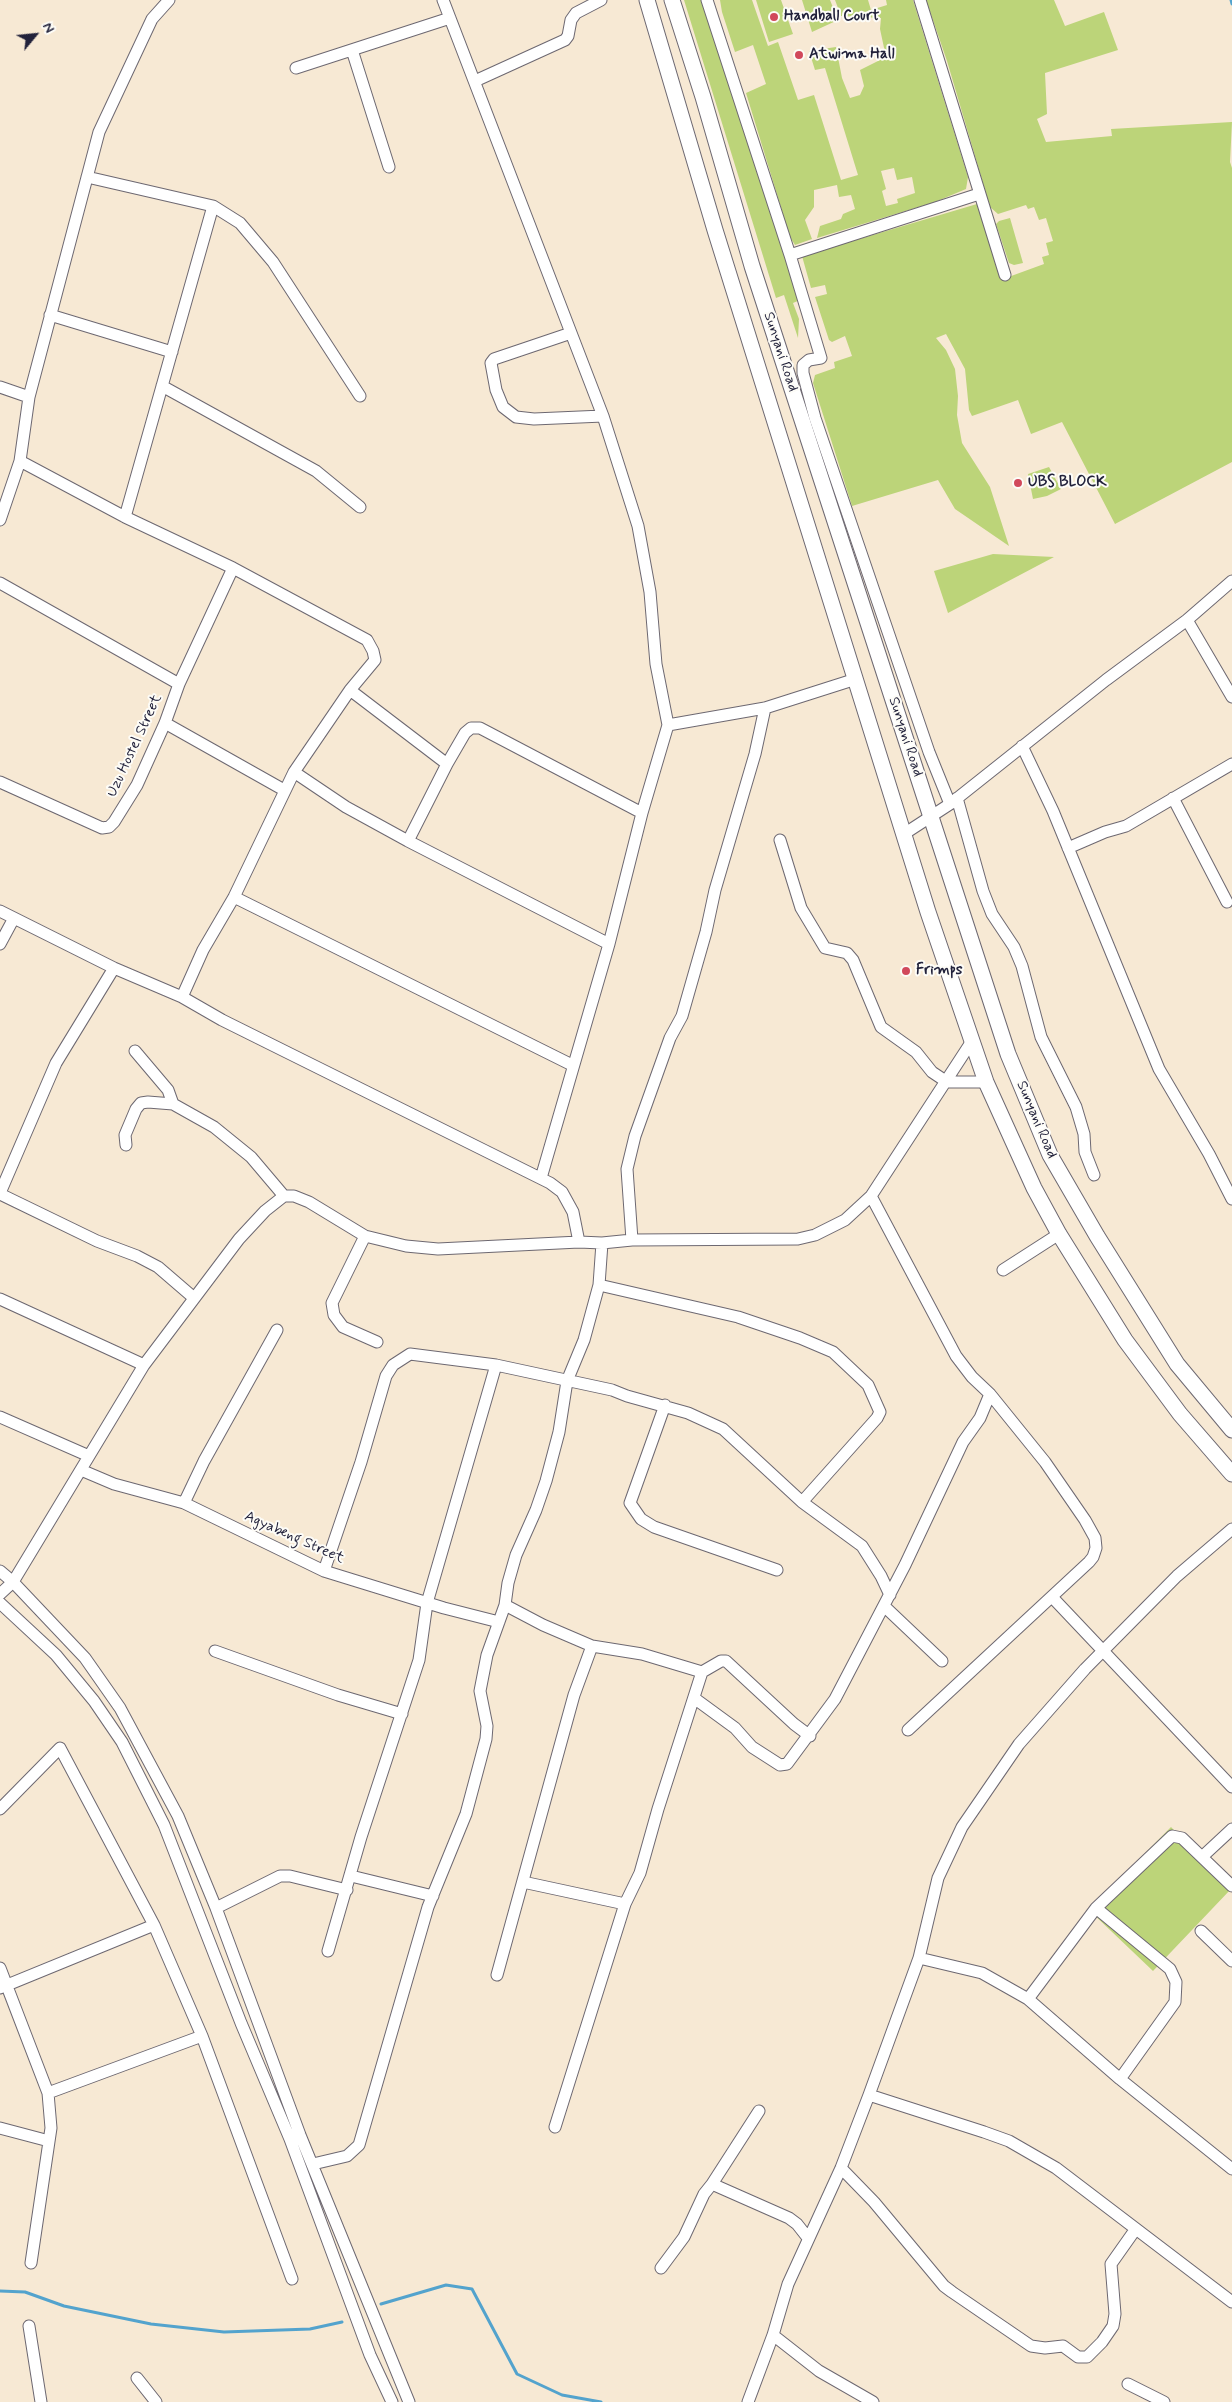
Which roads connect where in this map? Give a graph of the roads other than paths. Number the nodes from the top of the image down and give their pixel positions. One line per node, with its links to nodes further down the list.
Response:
1 (169, 0): 13 (street)
2 (443, 0): 8 (street)
3 (601, 0): 11 (street)
4 (647, 0): 34 (main road)
5 (672, 0): 50 (main road, Sunyani Road)
6 (706, 0): 16 (street)
7 (920, 0): 14 (street)
8 (450, 18): 9 (street); 11 (street)
9 (352, 50): 10 (street); 12 (street)
10 (296, 68)
11 (475, 81): 19 (street)
12 (389, 167)
13 (87, 177): 15 (street); 18 (street)
14 (979, 194): 16 (street); 17 (street)
15 (213, 206): 20 (street); 23 (street)
16 (790, 255): 48 (street)
17 (1006, 275)
18 (50, 316): 20 (street); 24 (street)
19 (571, 334): 25 (street); 25 (street)
20 (172, 352): 21 (street)
21 (162, 386): 27 (street); 28 (street)
22 (0, 388): 24 (street)
23 (360, 396)
24 (29, 397): 26 (street)
25 (603, 416): 40 (street)
26 (20, 461): 28 (street); 29 (street)
27 (360, 507)
28 (125, 517): 30 (street)
29 (0, 520)
30 (233, 568): 35 (street, Uzu Hostel Street); 36 (street)
31 (1232, 581): 33 (street)
32 (0, 583): 35 (street)
33 (1187, 620): 37 (street); 41 (street)
34 (856, 679): 38 (street); 51 (main road)
35 (180, 684): 39 (street, Uzu Hostel Street)
36 (350, 690): 42 (street); 44 (street)
37 (1232, 697)
38 (765, 708): 40 (street); 78 (street)
39 (165, 723): 45 (street, Uzu Hostel Street); 46 (street)
40 (668, 725): 49 (street)
41 (1022, 746): 48 (street); 54 (street)
42 (447, 764): 49 (street); 53 (street)
43 (1232, 764): 47 (street)
44 (294, 772): 46 (street); 53 (street)
45 (0, 782)
46 (284, 790): 55 (street)
47 (1173, 798): 54 (street); 56 (street)
48 (953, 801): 50 (street); 70 (street)
49 (642, 813): 60 (street)
50 (931, 817): 51 (street); 93 (main road, Sunyani Road)
51 (904, 834): 63 (main road)
52 (780, 840): 66 (street)
53 (408, 841): 60 (street)
54 (1068, 848): 75 (street)
55 (234, 897): 62 (street); 65 (street)
56 (1227, 902)
57 (0, 911): 58 (street)
58 (14, 918): 59 (street); 61 (street)
59 (0, 944)
60 (609, 944): 65 (street)
61 (114, 968): 62 (street); 72 (street)
62 (182, 997): 71 (street)
63 (972, 1041): 66 (street); 67 (main road)
64 (135, 1051): 68 (street)
65 (572, 1065): 71 (street)
66 (947, 1082): 67 (street); 74 (street)
67 (986, 1082): 76 (main road)
68 (173, 1104): 69 (street); 73 (street)
69 (126, 1145)
70 (1094, 1175)
71 (541, 1178): 79 (street)
72 (0, 1193): 83 (street)
73 (284, 1196): 77 (street); 83 (street)
74 (872, 1196): 78 (street); 90 (street)
75 (1232, 1198)
76 (1059, 1234): 81 (street); 96 (main road)
77 (365, 1236): 79 (street); 86 (street)
78 (632, 1240): 80 (street)
79 (579, 1242): 80 (street)
80 (602, 1243): 82 (street)
81 (1002, 1270)
82 (599, 1285): 89 (street); 98 (street)
83 (194, 1298): 87 (street)
84 (0, 1299): 87 (street)
85 (277, 1330): 97 (street)
86 (377, 1342)
87 (144, 1365): 94 (street)
88 (496, 1365): 89 (street); 102 (street); 107 (street)
89 (567, 1381): 91 (street); 109 (street)
90 (990, 1394): 105 (street); 106 (street)
91 (665, 1405): 98 (street); 100 (street)
92 (0, 1417): 94 (street)
93 (1232, 1430)
94 (89, 1456): 95 (street)
95 (81, 1470): 97 (street, Agyabeng Street); 103 (street)
96 (1232, 1474)
97 (184, 1502): 102 (street, Agyabeng Street)
98 (802, 1502): 105 (street)
99 (1232, 1529): 114 (street)
100 (777, 1570)
101 (0, 1571): 103 (street)
102 (324, 1571): 107 (street, Agyabeng Street)
103 (13, 1582): 104 (street); 131 (street)
104 (0, 1594)
105 (890, 1595): 110 (street)
106 (1052, 1597): 114 (street); 119 (street)
107 (427, 1602): 111 (street, Agyabeng Street); 118 (street)
108 (0, 1603): 166 (street)
109 (505, 1605): 111 (street); 112 (street)
110 (884, 1606): 115 (street); 120 (street)
111 (499, 1622): 129 (street)
112 (592, 1646): 116 (street); 126 (street)
113 (215, 1651): 118 (street)
114 (1102, 1651): 121 (street); 136 (street)
115 (942, 1661)
116 (702, 1672): 117 (street); 120 (street)
117 (694, 1698): 120 (street); 130 (street)
118 (402, 1714): 125 (street)
119 (908, 1730)
120 (810, 1736)
121 (1232, 1788)
122 (0, 1809): 133 (street)
123 (1232, 1829): 124 (street)
124 (1204, 1856): 127 (street); 132 (street)
125 (351, 1876): 128 (street); 129 (street)
126 (523, 1882): 130 (street); 139 (street)
127 (1232, 1886)
128 (347, 1890): 131 (street); 135 (street)
129 (433, 1896): 150 (street)
130 (625, 1904): 147 (street)
131 (216, 1908): 150 (street)
132 (1096, 1908): 141 (street); 143 (street)
133 (154, 1926): 140 (street); 142 (street)
134 (1201, 1931): 137 (street)
135 (328, 1951)
136 (919, 1958): 141 (street); 145 (street)
137 (1232, 1961)
138 (0, 1968): 140 (street)
139 (497, 1974)
140 (4, 1987): 144 (street)
141 (1028, 1999): 143 (street)
142 (202, 2036): 144 (street); 158 (street)
143 (1120, 2080): 152 (street)
144 (48, 2093): 149 (street)
145 (869, 2095): 151 (street); 154 (street)
146 (759, 2111): 153 (street)
147 (555, 2127)
148 (0, 2128): 149 (street)
149 (49, 2141): 156 (street)
150 (314, 2164): 167 (street)
151 (840, 2168): 154 (street); 155 (street)
152 (1232, 2169)
153 (712, 2184): 155 (street); 157 (street)
154 (1135, 2230): 159 (street)
155 (808, 2238): 161 (street)
156 (31, 2263)
157 (661, 2268)
158 (292, 2279)
159 (1232, 2302)
160 (29, 2326): 164 (street)
161 (773, 2335): 168 (street); 169 (street)
162 (137, 2378): 165 (street)
163 (1128, 2384): 170 (street)
164 (41, 2402)
165 (156, 2402)
166 (392, 2402)
167 (410, 2402)
168 (748, 2402)
169 (873, 2402)
170 (1164, 2402)

